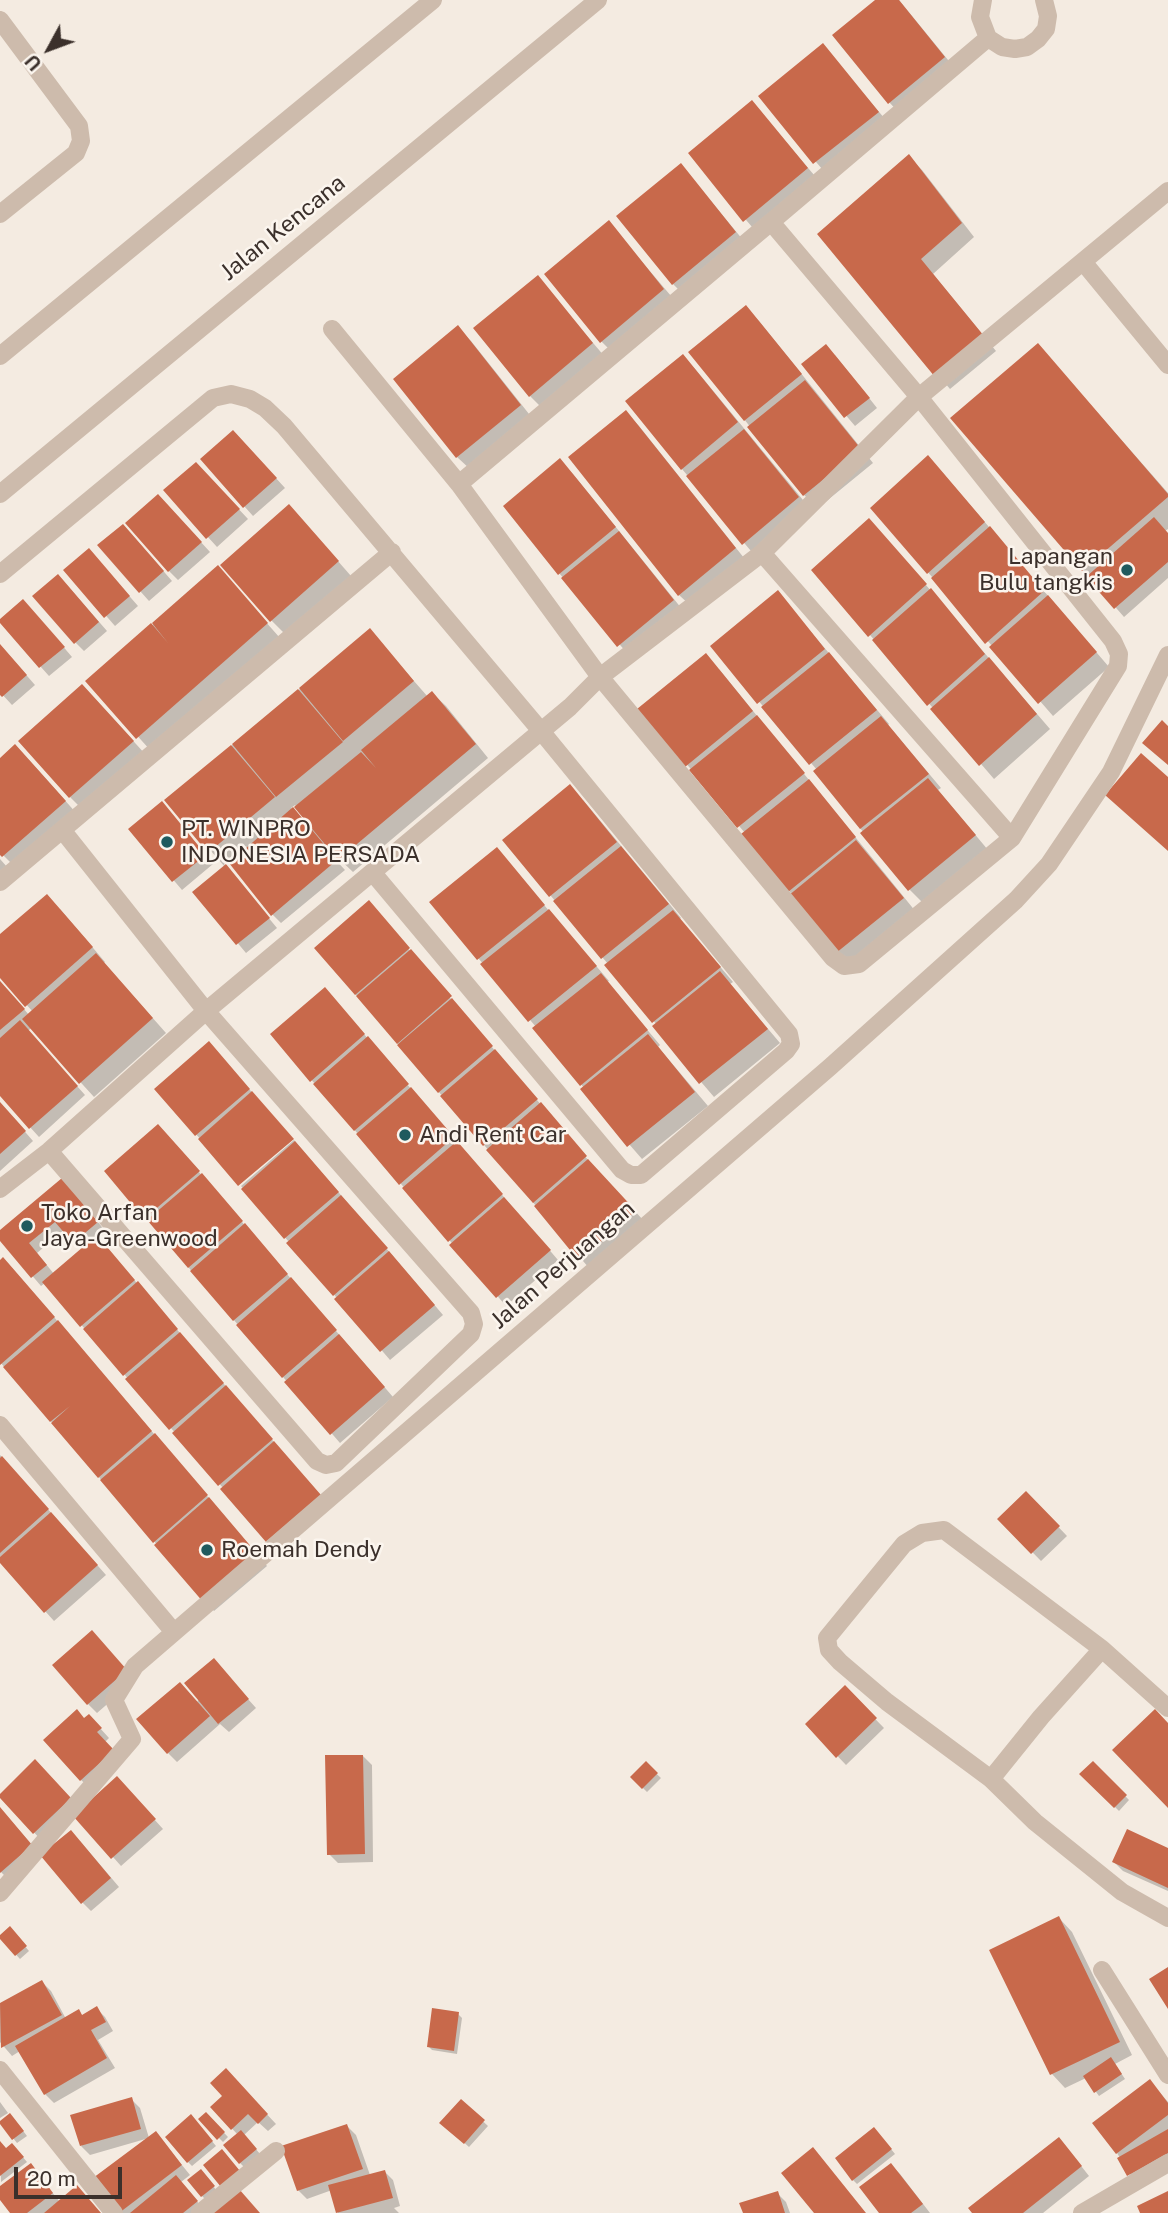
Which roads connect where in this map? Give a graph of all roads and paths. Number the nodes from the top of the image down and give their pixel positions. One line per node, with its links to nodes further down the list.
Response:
1 (433, 0): 12 (street)
2 (598, 0): 16 (street, Jalan Kencana)
3 (1044, 0): 6 (street)
4 (981, 1): 6 (street)
5 (0, 20): 8 (street)
6 (988, 38): 9 (street)
7 (1168, 191): 10 (street)
8 (0, 214)
9 (771, 222): 14 (street); 15 (street)
10 (1084, 263): 13 (street); 14 (street)
11 (332, 329): 15 (street)
12 (0, 356)
13 (1168, 365)
14 (919, 397): 18 (street); 24 (street)
15 (459, 484): 21 (street)
16 (0, 494)
17 (392, 552): 19 (street); 22 (street); 23 (street)
18 (762, 553): 21 (street); 24 (street)
19 (0, 575)
20 (1168, 655): 35 (street, Jalan Perjuangan)
21 (600, 677): 22 (street); 24 (street)
22 (541, 731): 25 (street); 25 (street)
23 (63, 831): 26 (street); 27 (street)
24 (1012, 838)
25 (373, 873): 27 (street)
26 (0, 881)
27 (206, 1011): 28 (street); 28 (street)
28 (49, 1151): 29 (street)
29 (0, 1189)
30 (0, 1425): 31 (street)
31 (167, 1625)
32 (1102, 1649): 33 (street); 34 (street); 34 (street)
33 (1168, 1709)
34 (991, 1779): 36 (street)
35 (0, 1894)
36 (1168, 1918)
37 (1102, 1970): 39 (street)
38 (0, 2070): 42 (street)
39 (1168, 2075)
40 (276, 2151): 43 (street)
41 (1168, 2163): 44 (street)
42 (114, 2213)
43 (200, 2213)
44 (1082, 2213)

